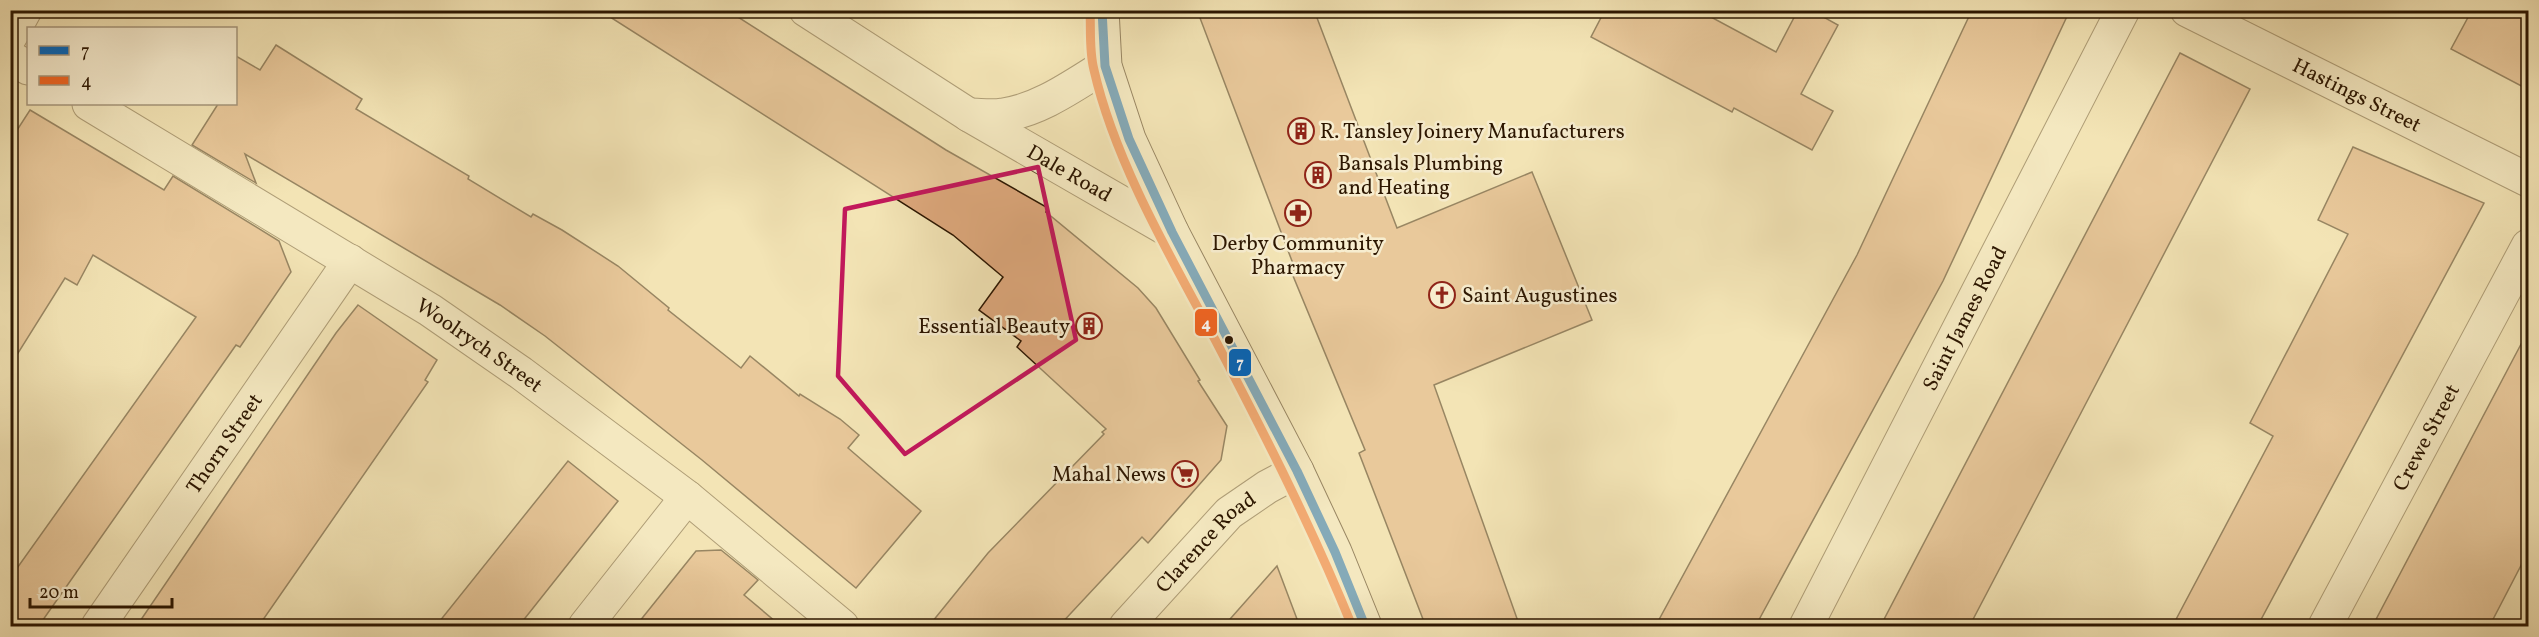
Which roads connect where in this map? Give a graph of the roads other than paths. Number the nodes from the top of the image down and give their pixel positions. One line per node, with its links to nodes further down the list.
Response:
1 (25, 10): 6 (street)
2 (806, 10): 11 (street, Dale Road)
3 (1102, 10): 8 (street)
4 (2123, 10): 23 (street, Saint James Road)
5 (2187, 10): 12 (street, Hastings Street)
6 (10, 37)
7 (10, 57): 9 (street)
8 (1105, 66): 11 (street); 13 (street)
9 (27, 67)
10 (91, 105): 15 (street, Woolrych Street)
11 (969, 115): 13 (street, Dale Road)
12 (2529, 180)
13 (1172, 232): 16 (street)
14 (2529, 246): 24 (street, Crewe Street)
15 (350, 261): 17 (street, Woolrych Street); 18 (street, Thorn Street)
16 (1297, 471): 21 (street, Clarence Road); 22 (street)
17 (687, 497): 19 (street); 20 (street, Woolrych Street)
18 (98, 627)
19 (585, 627)
20 (842, 627)
21 (1126, 627)
22 (1365, 627)
23 (1806, 627)
24 (2325, 627)

